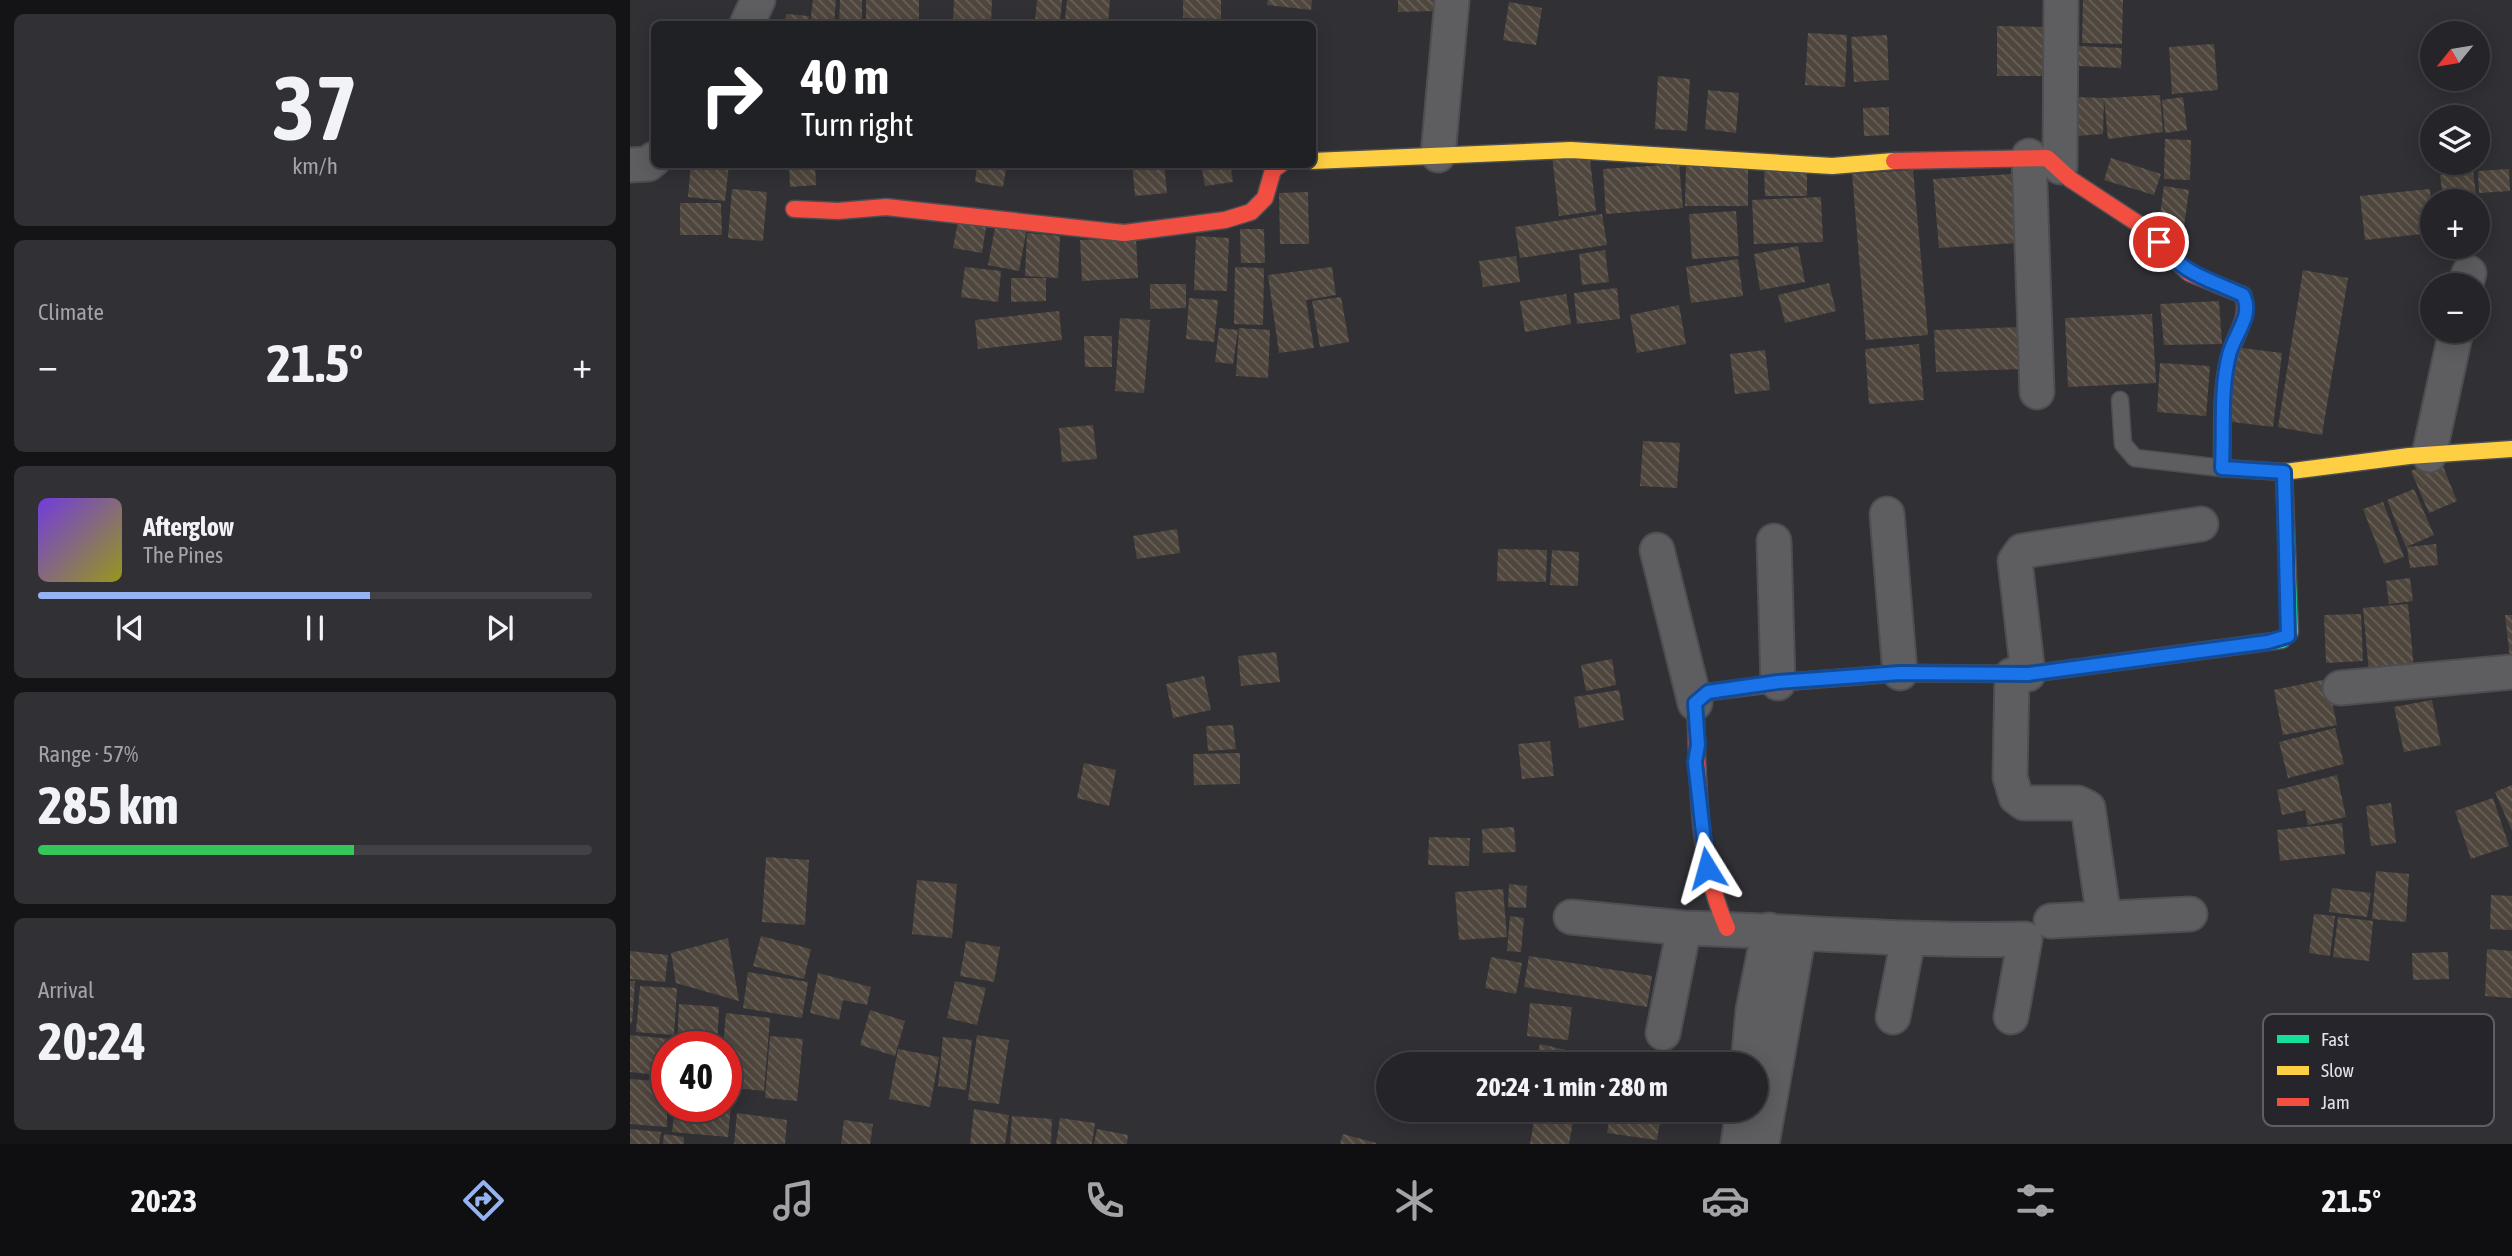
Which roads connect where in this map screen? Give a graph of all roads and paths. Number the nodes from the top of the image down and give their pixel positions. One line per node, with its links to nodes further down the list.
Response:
1 (758, 0): 4 (street)
2 (1452, 0): 5 (street)
3 (2060, 0): 10 (street)
4 (748, 21)
5 (1438, 155): 6 (street); 7 (street)
6 (2029, 156): 10 (street); 14 (street)
7 (1316, 161)
8 (651, 162): 9 (street)
9 (630, 165)
10 (2060, 167): 18 (street)
11 (1276, 168): 12 (street)
12 (794, 209)
13 (2453, 343): 17 (street)
14 (2037, 392)
15 (2120, 400): 18 (lane)
16 (2512, 449): 17 (street)
17 (2429, 455): 19 (street)
18 (2222, 468): 19 (street)
19 (2284, 472): 26 (street)
20 (1886, 514): 25 (street)
21 (2201, 524): 26 (street)
22 (1774, 541): 27 (street)
23 (1657, 550): 29 (street)
24 (2512, 672): 28 (street)
25 (1900, 673): 26 (street); 27 (street)
26 (2020, 675): 32 (street)
27 (1778, 682): 29 (street)
28 (2340, 688)
29 (1695, 703): 35 (street)
30 (2190, 914): 32 (street)
31 (1571, 917): 34 (street)
32 (2104, 918): 33 (street)
33 (2051, 921)
34 (1684, 928): 35 (street); 40 (street)
35 (1727, 928): 36 (street)
36 (1784, 931): 37 (street); 41 (street); 44 (street)
37 (1908, 940): 38 (street); 39 (street)
38 (1893, 1017)
39 (2011, 1017)
40 (1663, 1033)
41 (1749, 1052)
42 (1741, 1122): 43 (street)
43 (1738, 1144)
44 (1762, 1144)

